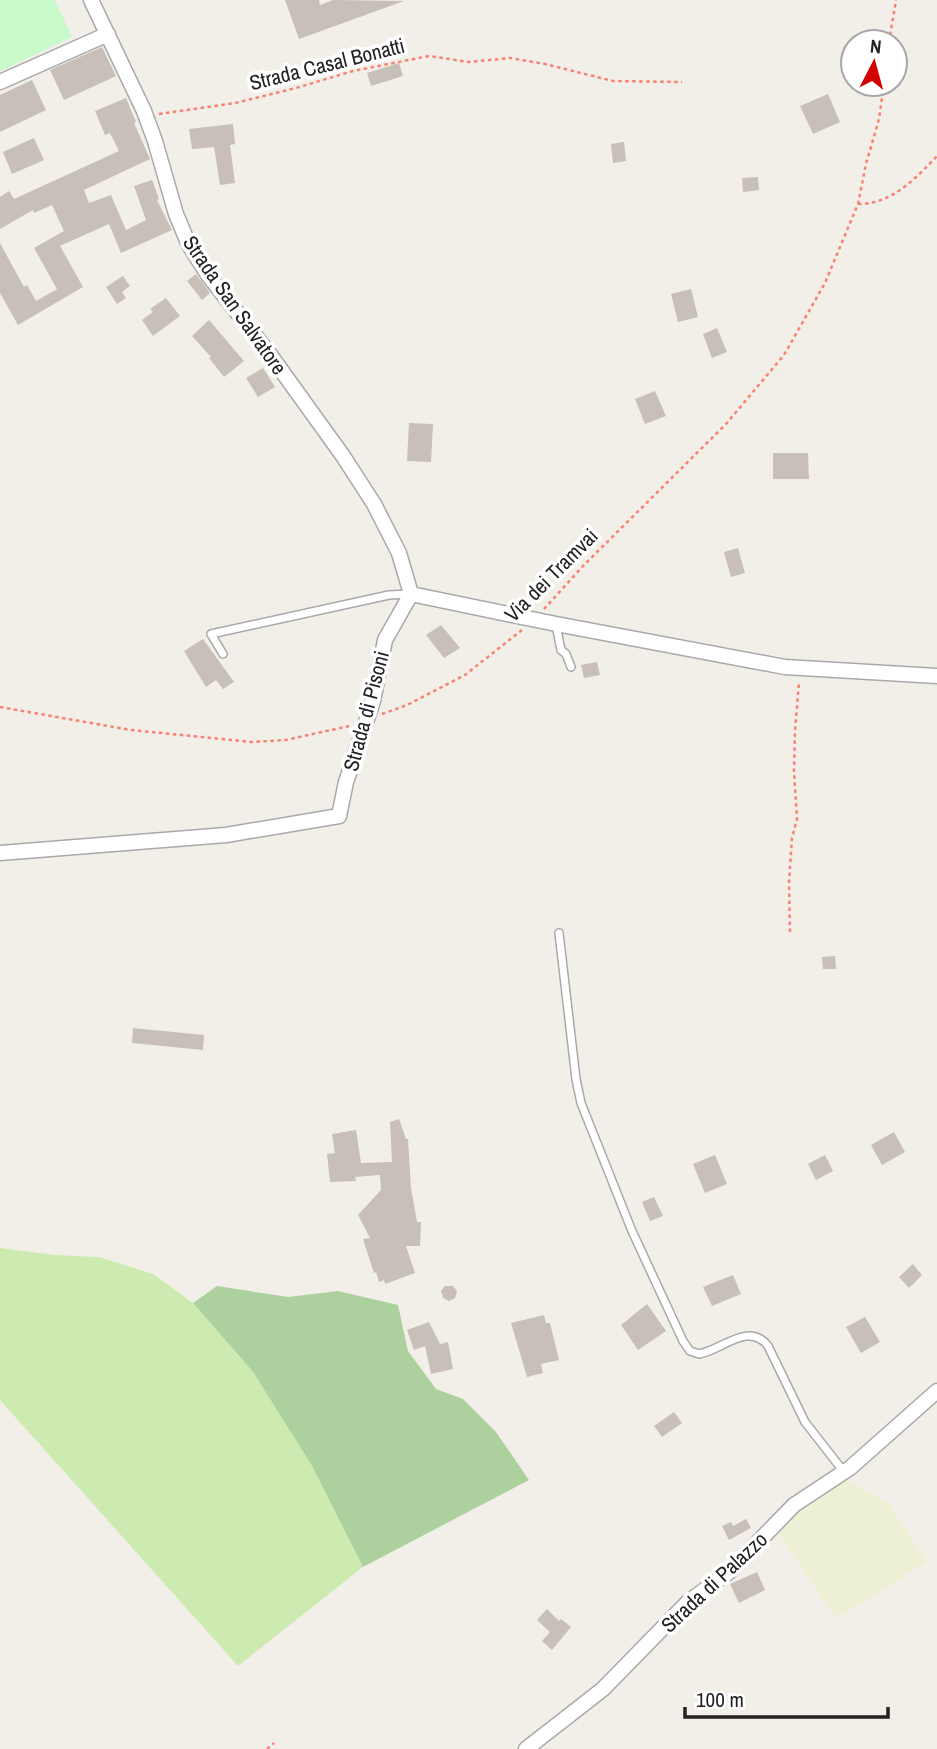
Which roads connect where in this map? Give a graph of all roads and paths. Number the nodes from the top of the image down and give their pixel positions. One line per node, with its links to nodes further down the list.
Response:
1 (91, 0): 4 (street, Strada San Salvatore)
2 (896, 0): 3 (path)
3 (891, 28)
4 (108, 34): 5 (street); 8 (street, Strada San Salvatore)
5 (0, 82)
6 (682, 82): 8 (path, Strada Casal Bonatti)
7 (882, 98): 10 (path, Via dei Tramvai)
8 (146, 116): 11 (street, Strada San Salvatore)
9 (937, 156): 10 (path)
10 (858, 204): 12 (path, Via dei Tramvai)
11 (411, 594): 12 (street); 14 (lane); 19 (street, Strada di Pisoni)
12 (535, 619): 13 (street); 19 (path, Via dei Tramvai)
13 (556, 624): 15 (lane); 16 (street)
14 (223, 654)
15 (571, 667)
16 (799, 668): 17 (street); 21 (path)
17 (937, 676)
18 (0, 707): 19 (path, Via dei Tramvai)
19 (365, 722): 20 (street, Strada di Pisoni)
20 (0, 853)
21 (790, 932)
22 (559, 933): 24 (lane)
23 (937, 1391): 24 (street, Strada di Palazzo)
24 (844, 1472): 27 (street, Strada di Palazzo)
25 (274, 1743): 26 (path)
26 (267, 1749)
27 (526, 1749)

